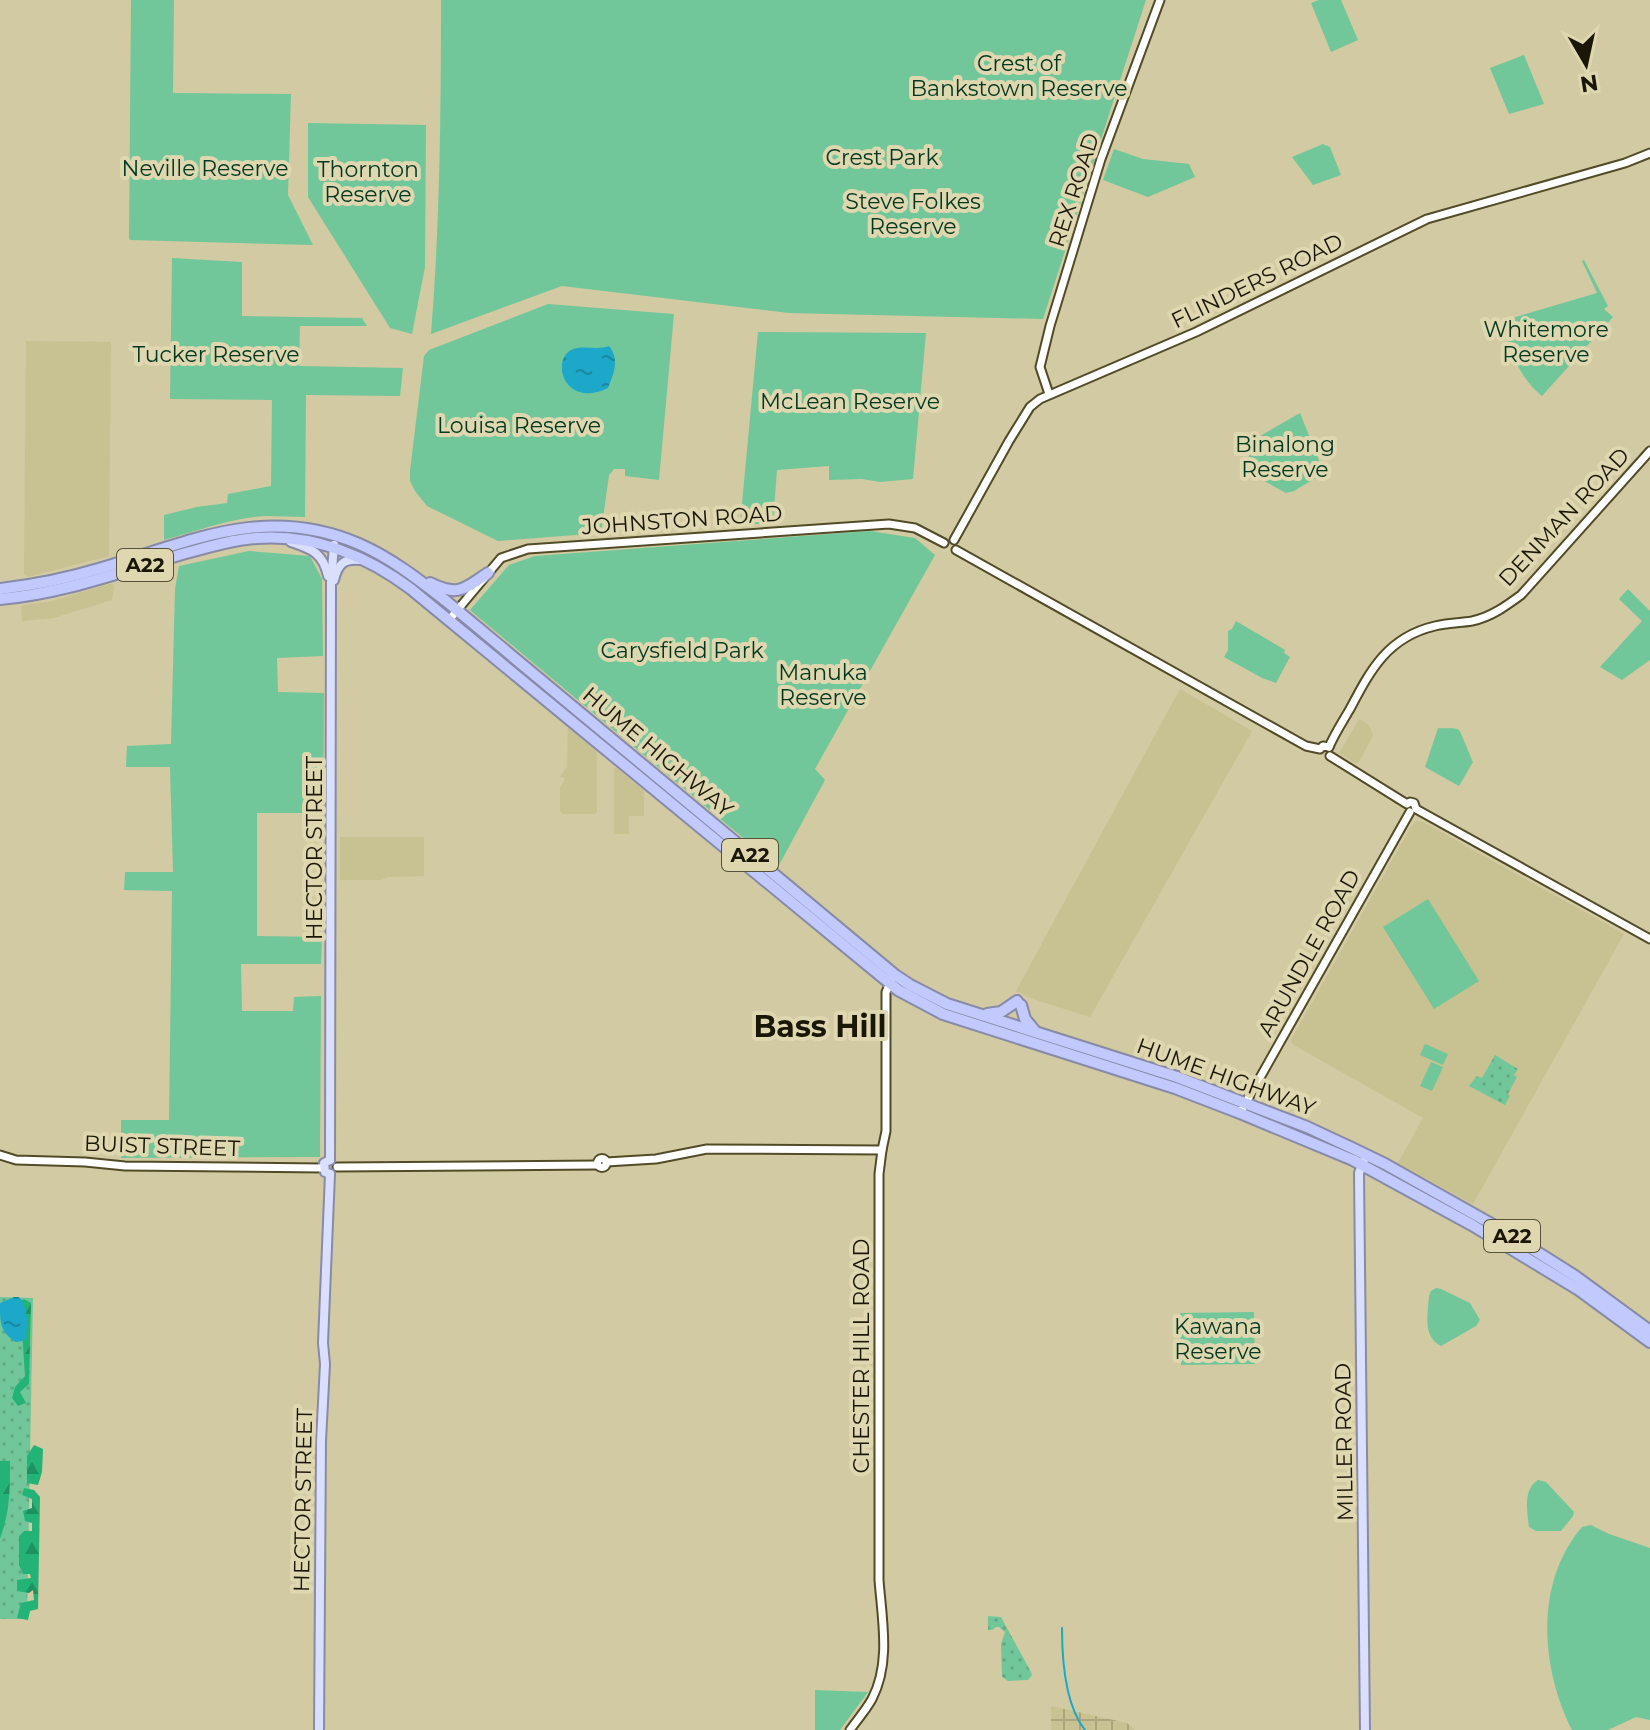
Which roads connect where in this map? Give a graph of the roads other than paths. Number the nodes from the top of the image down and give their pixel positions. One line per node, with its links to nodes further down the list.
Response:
1 (1160, 0): 3 (street, REX ROAD)
2 (1650, 153): 3 (street, FLINDERS ROAD)
3 (1049, 394): 8 (street, FLINDERS ROAD)
4 (1650, 451): 17 (street, DENMAN ROAD)
5 (337, 536): 7 (main road, HECTOR STREET); 10 (highway, HUME HIGHWAY / A22); 12 (highway, HUME HIGHWAY / A22)
6 (279, 538): 7 (highway, HUME HIGHWAY / A22); 13 (main road); 14 (highway, HUME HIGHWAY / A22)
7 (333, 548): 9 (highway, HUME HIGHWAY / A22); 13 (main road, HECTOR STREET)
8 (948, 549): 11 (street, JOHNSTON ROAD); 17 (street, JOHNSTON ROAD)
9 (375, 564): 13 (main road); 16 (highway, HUME HIGHWAY / A22)
10 (410, 573): 11 (highway); 15 (highway, HUME HIGHWAY / A22)
11 (488, 573): 15 (street, JOHNSTON ROAD)
12 (0, 589)
13 (331, 592): 27 (main road, HECTOR STREET)
14 (0, 599)
15 (457, 610): 16 (street, JOHNSTON ROAD); 20 (highway, HUME HIGHWAY / A22)
16 (449, 620): 20 (highway, HUME HIGHWAY / A22)
17 (1324, 748): 18 (street, JOHNSTON ROAD)
18 (1411, 808): 19 (street); 23 (street, ARUNDLE ROAD)
19 (1650, 939)
20 (892, 979): 21 (highway, HUME HIGHWAY / A22); 23 (highway, HUME HIGHWAY / A22); 24 (street, CHESTER HILL ROAD)
21 (981, 1015): 22 (highway, HUME HIGHWAY / A22); 22 (highway)
22 (1035, 1031): 23 (highway, HUME HIGHWAY / A22)
23 (1243, 1108): 26 (highway, HUME HIGHWAY / A22)
24 (882, 1150): 27 (street, BUIST STREET); 31 (street, CHESTER HILL ROAD)
25 (0, 1155): 27 (street, BUIST STREET)
26 (1364, 1160): 28 (highway, HUME HIGHWAY / A22); 29 (highway, HUME HIGHWAY / A22); 32 (main road, MILLER ROAD)
27 (330, 1167): 30 (main road, HECTOR STREET)
28 (1650, 1331)
29 (1650, 1342)
30 (319, 1730)
31 (850, 1730)
32 (1365, 1730)

